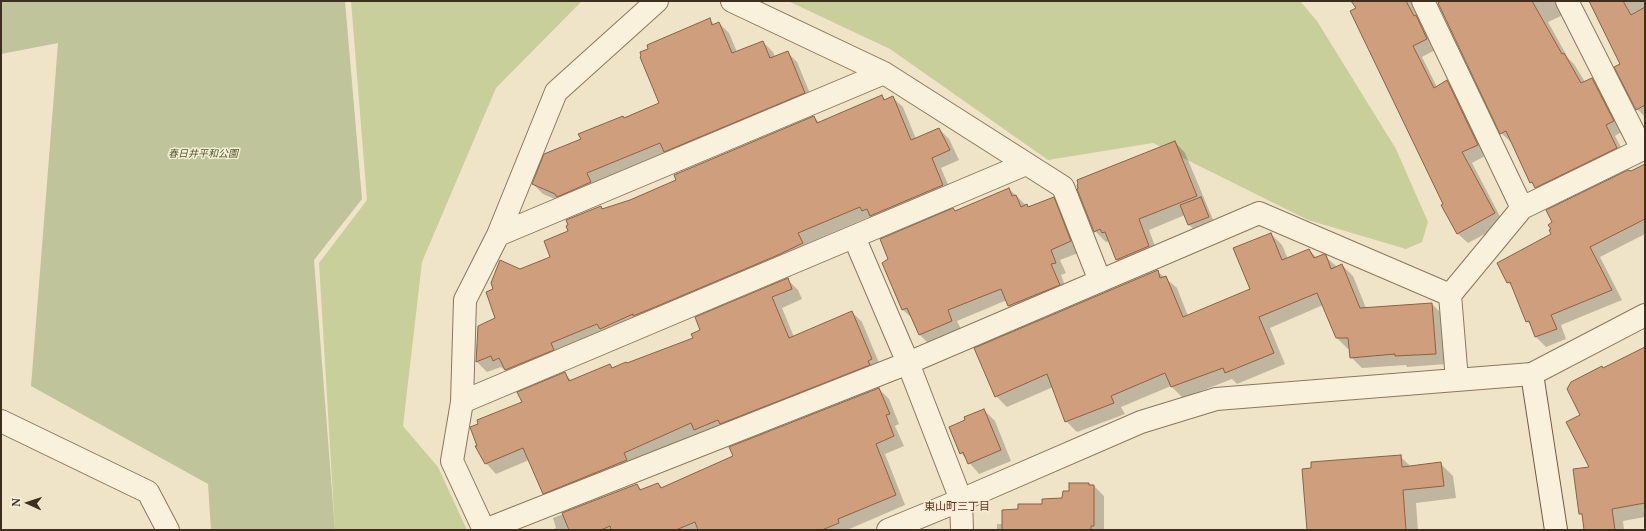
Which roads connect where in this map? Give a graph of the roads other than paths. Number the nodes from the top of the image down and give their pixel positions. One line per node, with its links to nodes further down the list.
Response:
1 (657, 1): 9 (street)
2 (732, 1): 5 (street)
3 (1423, 1): 8 (street)
4 (1567, 1): 6 (street)
5 (884, 73): 7 (street); 9 (street)
6 (1644, 149): 8 (street)
7 (1026, 164): 10 (street); 11 (street)
8 (1522, 208): 12 (street)
9 (498, 235): 17 (street)
10 (854, 237): 14 (street); 17 (street)
11 (1100, 281): 12 (street); 14 (street)
12 (1450, 295): 16 (street)
13 (1645, 316): 15 (street)
14 (908, 363): 19 (street); 21 (street)
15 (1532, 374): 16 (street); 24 (street)
16 (1457, 380): 19 (street)
17 (462, 402): 21 (street)
18 (1, 421): 20 (street)
19 (961, 500): 22 (street); 23 (street)
20 (168, 530)
21 (484, 530)
22 (888, 530)
23 (962, 530)
24 (1556, 530)

